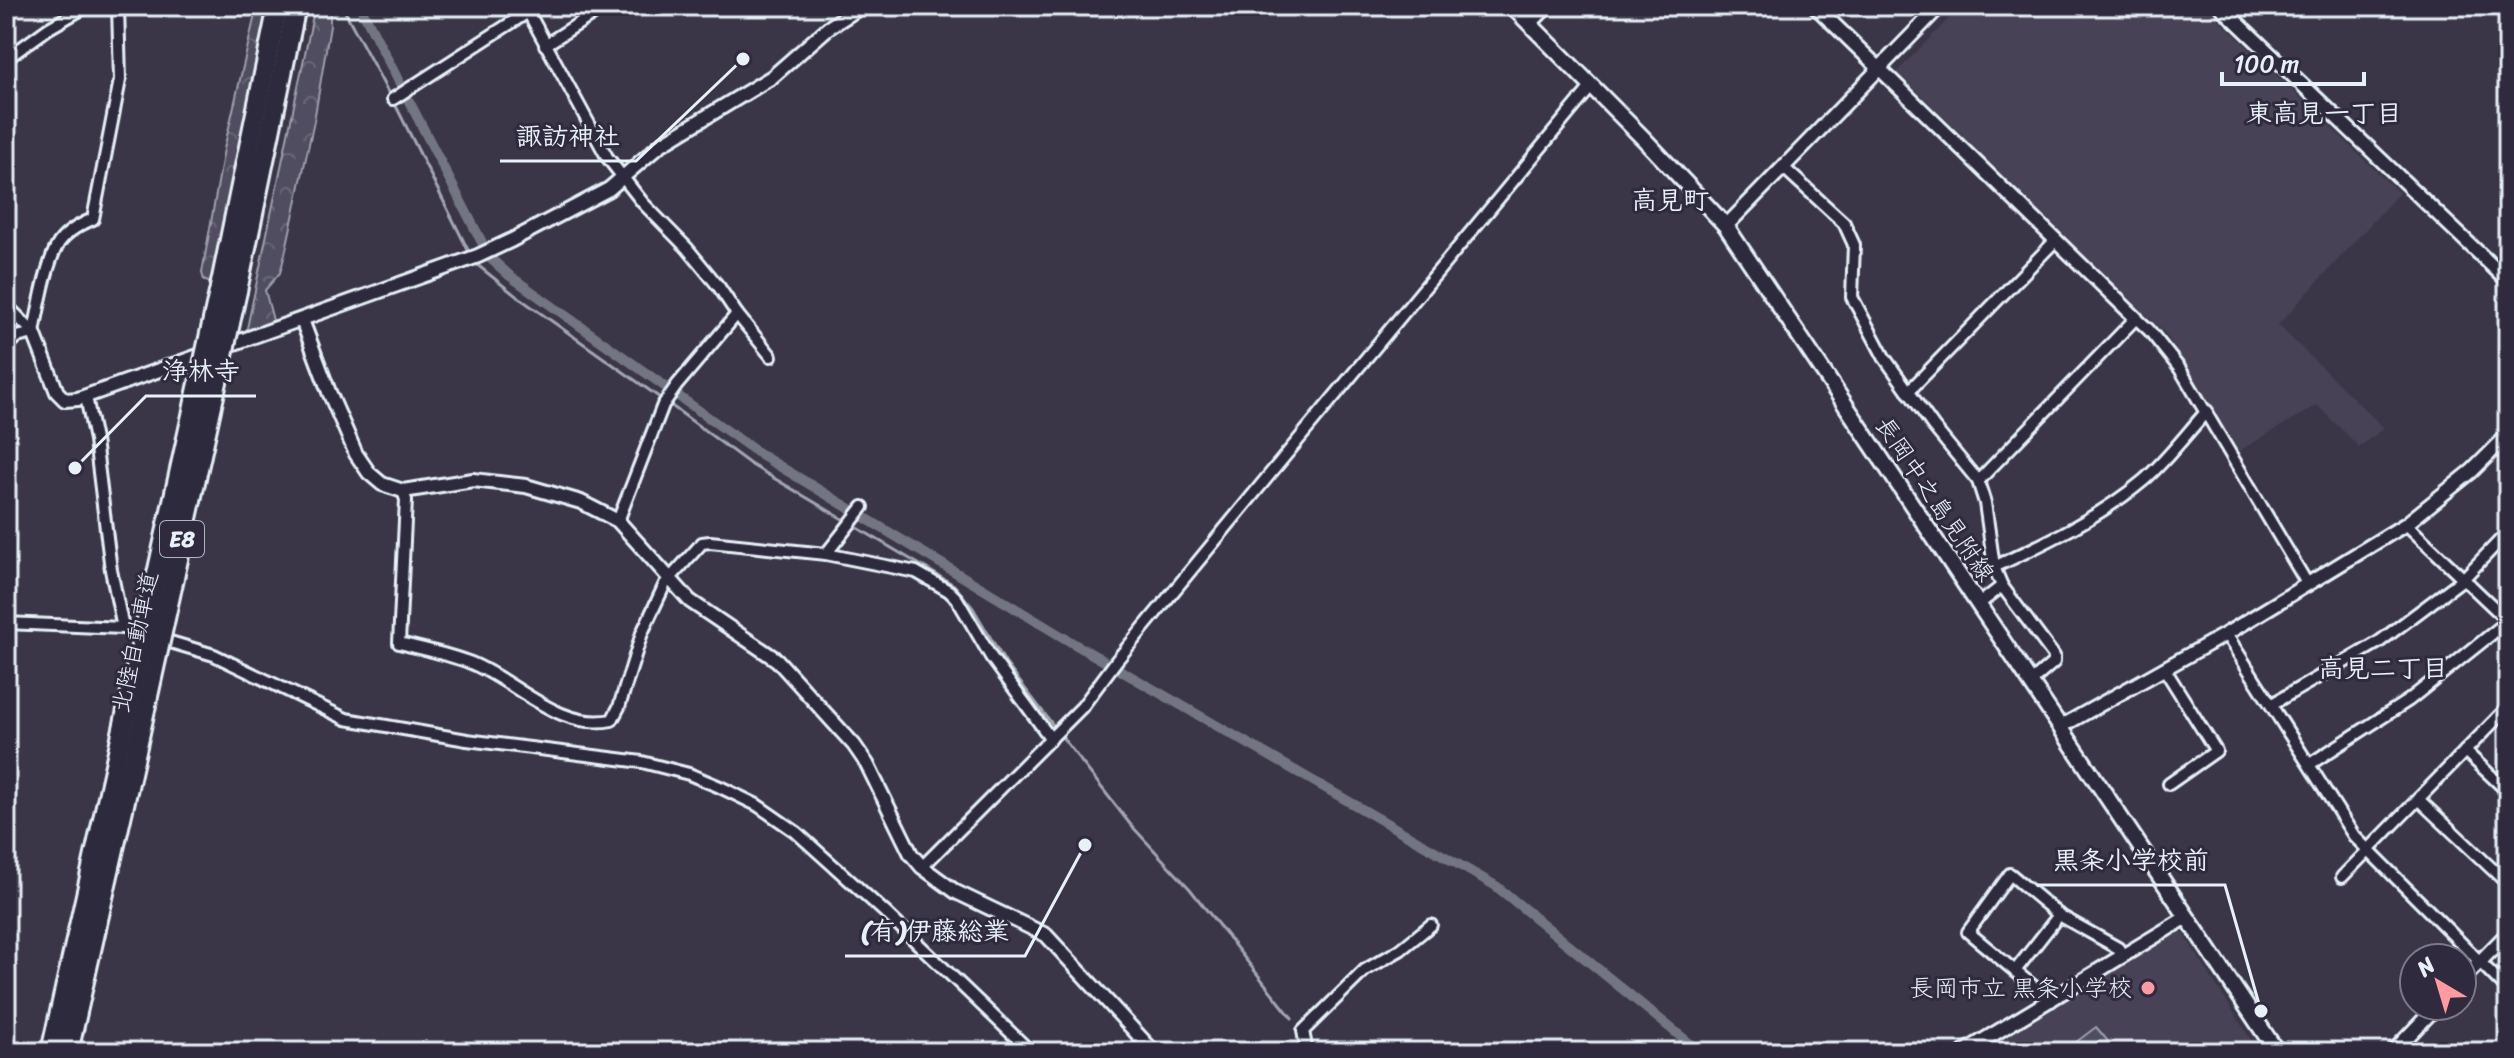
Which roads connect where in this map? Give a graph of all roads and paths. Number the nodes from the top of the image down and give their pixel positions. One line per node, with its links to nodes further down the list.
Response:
1 (87, 6): 15 (street)
2 (118, 6): 29 (street)
3 (278, 6): 24 (highway, 北陸自動車道 / E8)
4 (296, 6): 24 (highway, 北陸自動車道 / E8)
5 (606, 6): 14 (street)
6 (862, 6): 20 (street)
7 (1512, 6): 13 (main road, 長岡中之島見附線)
8 (1549, 6): 13 (street)
9 (1815, 6): 16 (street)
10 (1940, 6): 16 (street)
11 (2220, 6): 23 (street)
12 (526, 9): 14 (street); 18 (street)
13 (1530, 25): 17 (main road, 長岡中之島見附線)
14 (545, 45): 20 (street)
15 (6, 59)
16 (1880, 69): 19 (street); 22 (street)
17 (1591, 87): 21 (main road, 長岡中之島見附線); 58 (street)
18 (393, 99)
19 (1784, 168): 21 (street); 32 (street)
20 (622, 178): 26 (street); 28 (street)
21 (1726, 226): 48 (main road, 長岡中之島見附線)
22 (2056, 240): 27 (street); 32 (street)
23 (2508, 281)
24 (229, 290): 79 (highway, 北陸自動車道 / E8, bridge); 80 (highway, 北陸自動車道 / E8, bridge)
25 (6, 305): 29 (street)
26 (737, 314): 31 (street); 39 (street)
27 (2136, 318): 34 (street); 36 (street)
28 (302, 320): 33 (street); 37 (street)
29 (34, 333): 30 (street); 33 (street)
30 (6, 347)
31 (771, 356)
32 (1908, 392): 36 (street)
33 (86, 397): 51 (street)
34 (2207, 411): 43 (street); 46 (street)
35 (2508, 435): 40 (street)
36 (1978, 481): 43 (street)
37 (403, 491): 39 (street); 44 (street)
38 (863, 507): 42 (street)
39 (618, 521): 44 (street)
40 (2406, 524): 45 (street); 46 (street)
41 (2508, 532): 45 (street)
42 (826, 554): 44 (street); 58 (street)
43 (1994, 567): 47 (street)
44 (669, 578): 65 (street)
45 (2463, 579): 49 (street); 55 (street)
46 (2308, 585): 52 (street)
47 (2002, 586): 48 (street); 54 (street)
48 (1979, 604): 54 (main road, 長岡中之島見附線)
49 (2508, 621): 60 (street)
50 (6, 623): 51 (street)
51 (123, 628): 81 (street)
52 (2226, 634): 53 (street); 55 (street)
53 (2164, 668): 57 (street); 61 (street)
54 (2031, 682): 57 (main road, 長岡中之島見附線)
55 (2272, 704): 60 (street)
56 (2508, 707): 59 (street)
57 (2062, 726): 69 (main road, 長岡中之島見附線)
58 (1051, 739): 65 (street)
59 (2465, 751): 62 (street); 63 (street)
60 (2310, 764): 64 (street)
61 (2169, 784)
62 (2508, 792)
63 (2418, 799): 64 (street); 67 (street)
64 (2368, 849): 66 (street); 73 (street)
65 (922, 867): 82 (street)
66 (2342, 877)
67 (2508, 884)
68 (2059, 915): 72 (street); 75 (street); 75 (street)
69 (2187, 917): 72 (street); 85 (main road, 長岡中之島見附線)
70 (1431, 925): 83 (street)
71 (2508, 933): 73 (street)
72 (2123, 956): 77 (street)
73 (2481, 961): 74 (street); 76 (street)
74 (2478, 964)
75 (2015, 971): 77 (street)
76 (2508, 990)
77 (2051, 1001): 84 (street)
78 (2422, 1022): 86 (street)
79 (51, 1052)
80 (68, 1052)
81 (1031, 1052)
82 (1154, 1052)
83 (1307, 1052)
84 (1964, 1052)
85 (2277, 1052)
86 (2393, 1052)

